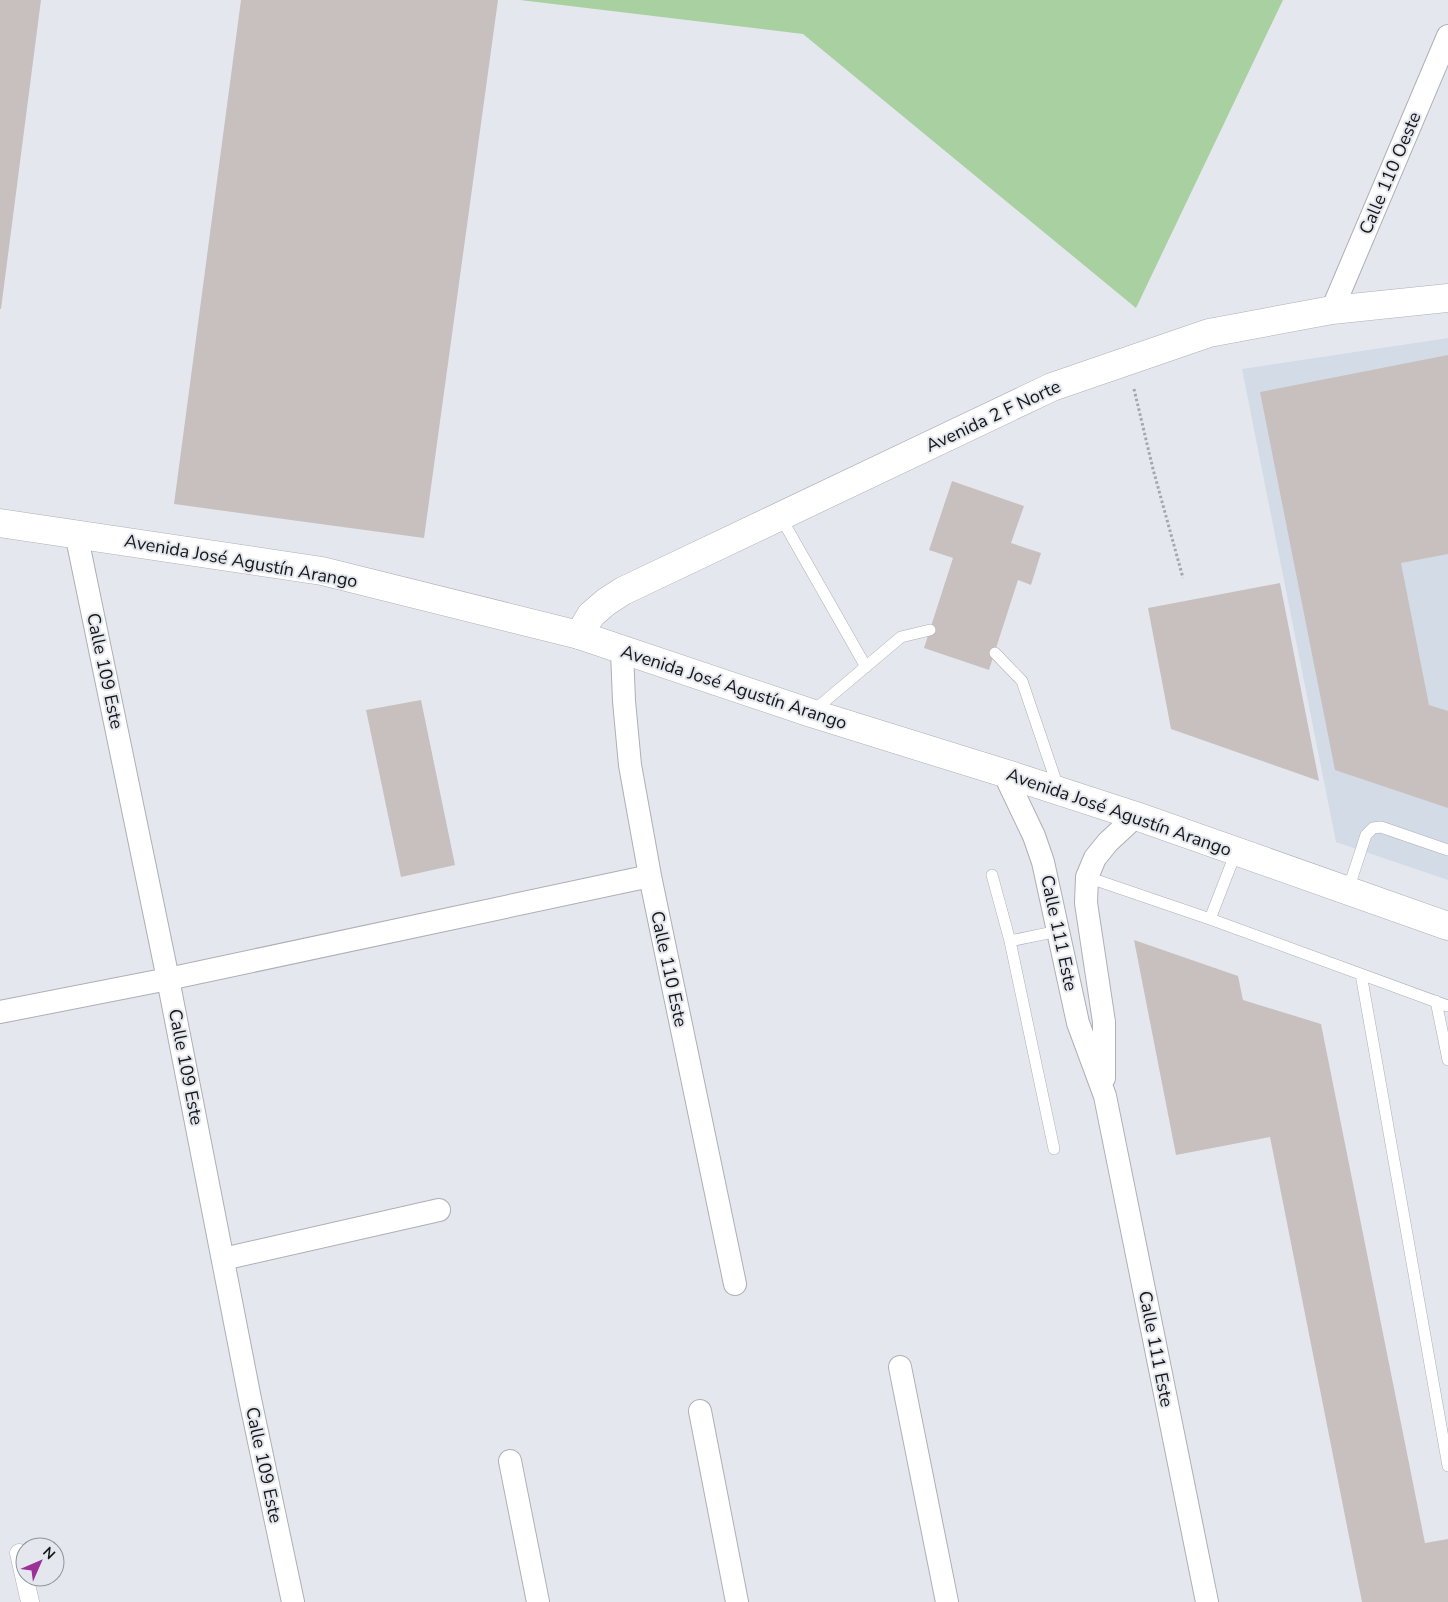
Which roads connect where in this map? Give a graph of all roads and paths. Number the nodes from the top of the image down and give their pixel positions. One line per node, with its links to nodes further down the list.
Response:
1 (1448, 36): 3 (street, Calle 110 Oeste)
2 (1448, 298): 3 (main road, Avenida 2 F Norte)
3 (1332, 310): 4 (main road, Avenida 2 F Norte)
4 (1128, 362): 5 (main road, Avenida 2 F Norte); 8 (path)
5 (780, 516): 10 (main road, Avenida 2 F Norte); 13 (lane)
6 (0, 523): 7 (main road, Avenida José Agustín Arango)
7 (76, 534): 10 (main road, Avenida José Agustín Arango); 29 (street, Calle 109 Este)
8 (1183, 578)
9 (930, 630): 13 (lane)
10 (579, 635): 11 (main road, Avenida José Agustín Arango)
11 (622, 651): 14 (main road, Avenida José Agustín Arango); 21 (street, Calle 110 Este)
12 (995, 653): 16 (lane)
13 (866, 667): 14 (lane)
14 (811, 713): 15 (main road, Avenida José Agustín Arango)
15 (1004, 773): 16 (main road, Avenida José Agustín Arango); 26 (street, Calle 111 Este)
16 (1060, 791): 17 (main road, Avenida José Agustín Arango)
17 (1136, 816): 19 (main road, Avenida José Agustín Arango); 22 (street, Calle 111 Este)
18 (1448, 850): 23 (lane)
19 (1236, 852): 23 (main road, Avenida José Agustín Arango); 24 (lane)
20 (992, 875): 27 (lane)
21 (650, 876): 29 (street); 38 (street, Calle 110 Este)
22 (1087, 877): 24 (lane); 34 (street, Calle 111 Este)
23 (1348, 890): 25 (main road, Avenida José Agustín Arango)
24 (1210, 919): 28 (lane)
25 (1448, 926)
26 (1058, 932): 27 (lane); 34 (street, Calle 111 Este)
27 (1010, 941): 35 (lane)
28 (1361, 974): 30 (lane); 42 (lane)
29 (168, 979): 32 (street); 37 (street, Calle 109 Este)
30 (1436, 1001): 31 (lane); 33 (lane)
31 (1448, 1006)
32 (0, 1012)
33 (1448, 1060)
34 (1104, 1096): 49 (street, Calle 111 Este)
35 (1054, 1149)
36 (439, 1210): 37 (street)
37 (223, 1259): 45 (street, Calle 109 Este)
38 (735, 1284)
39 (900, 1367): 48 (street)
40 (700, 1411): 47 (street)
41 (510, 1461): 46 (street)
42 (1448, 1466)
43 (27, 1587): 44 (street)
44 (30, 1602)
45 (293, 1602)
46 (538, 1602)
47 (738, 1602)
48 (947, 1602)
49 (1207, 1602)

